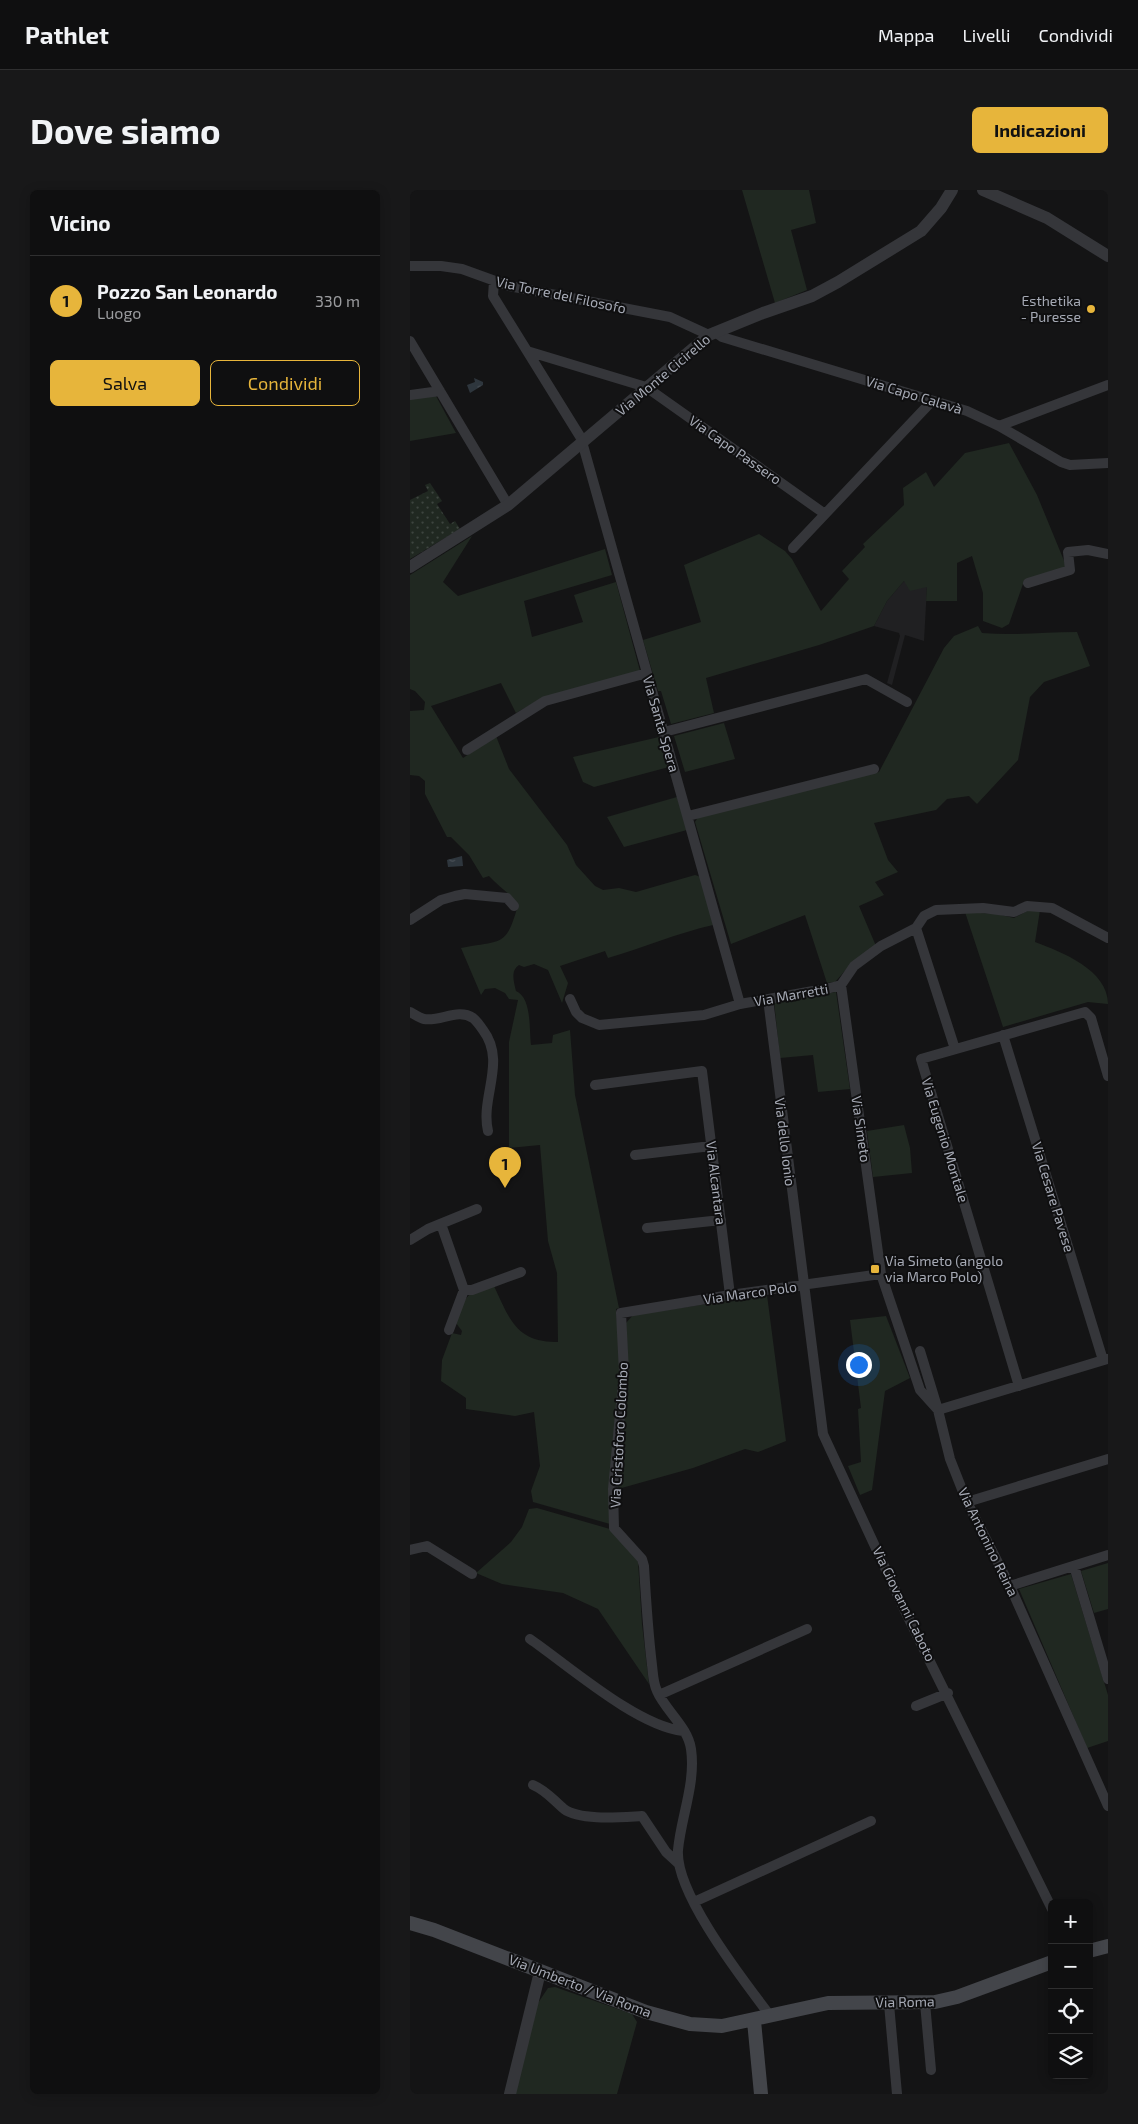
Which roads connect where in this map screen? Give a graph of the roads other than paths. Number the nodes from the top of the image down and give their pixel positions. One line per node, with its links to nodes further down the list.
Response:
1 (942, 190): 5 (street)
2 (946, 190): 3 (street)
3 (952, 190): 5 (street, Via Monte Cicirello)
4 (983, 190): 6 (street)
5 (934, 217): 9 (street, Via Monte Cicirello)
6 (1108, 256)
7 (410, 266): 8 (street, Via Torre del Filosofo)
8 (494, 281): 9 (street, Via Torre del Filosofo); 11 (street, Via Santa Spera)
9 (712, 334): 15 (street, Via Monte Cicirello); 18 (street, Via Capo Calavà)
10 (410, 341): 16 (street)
11 (527, 351): 12 (street, Via Capo Passero); 13 (street, Via Santa Spera)
12 (552, 358): 13 (street); 15 (street, Via Capo Passero)
13 (542, 376): 20 (street, Via Santa Spera)
14 (1108, 385): 19 (street)
15 (646, 387): 20 (street, Via Monte Cicirello); 23 (street, Via Capo Passero)
16 (440, 392): 17 (street); 22 (street)
17 (410, 395)
18 (932, 401): 19 (street, Via Capo Calavà); 23 (street)
19 (1000, 426): 21 (street, Via Capo Calavà)
20 (583, 444): 22 (street, Via Monte Cicirello); 28 (street, Via Santa Spera)
21 (1108, 463)
22 (508, 505): 26 (street, Via Monte Cicirello)
23 (825, 514): 24 (street)
24 (793, 548)
25 (1108, 554): 27 (street)
26 (410, 567)
27 (1028, 583)
28 (647, 673): 30 (street, Via Santa Spera); 31 (street)
29 (907, 702): 30 (street)
30 (664, 732): 33 (street, Via Santa Spera)
31 (467, 750)
32 (874, 769): 33 (street)
33 (688, 816): 41 (street, Via Santa Spera)
34 (514, 906): 35 (street)
35 (410, 920)
36 (916, 928): 37 (street, Via Marretti); 38 (street, Via Marretti); 44 (street)
37 (1108, 938)
38 (841, 985): 40 (street, Via Marretti); 56 (street, Via Simeto)
39 (570, 999): 41 (street, Via Marretti)
40 (768, 999): 41 (street, Via Marretti); 57 (street, Via dello Ionio)
41 (740, 1004)
42 (410, 1012): 47 (street)
43 (1003, 1035): 44 (street, Via Eugenio Montale); 45 (street, Via Eugenio Montale); 63 (street, Via Cesare Pavese)
44 (955, 1049): 64 (street, Via Eugenio Montale)
45 (1108, 1076)
46 (595, 1085): 48 (street, Via Alcantara)
47 (488, 1131)
48 (711, 1146): 49 (street); 51 (street, Via Alcantara)
49 (635, 1155)
50 (477, 1209): 52 (street)
51 (721, 1220): 53 (street); 59 (street, Via Alcantara)
52 (441, 1224): 54 (street); 58 (street)
53 (647, 1228)
54 (410, 1240)
55 (521, 1272): 58 (street)
56 (881, 1274): 57 (street, Via Marco Polo); 65 (street, Via Antonino Reina)
57 (803, 1285): 59 (street, Via Marco Polo); 76 (street, Via Giovanni Caboto)
58 (464, 1290): 61 (street)
59 (730, 1295): 60 (street, Via Marco Polo)
60 (620, 1313): 77 (street, Via Cristoforo Colombo)
61 (449, 1330)
62 (920, 1351): 65 (street)
63 (1105, 1359): 64 (street)
64 (1019, 1386): 65 (street)
65 (938, 1410): 67 (street, Via Antonino Reina)
66 (1108, 1459): 67 (street)
67 (967, 1502): 72 (street, Via Antonino Reina)
68 (410, 1550): 71 (street)
69 (1108, 1556): 70 (street)
70 (1074, 1566): 72 (street); 75 (street)
71 (472, 1574)
72 (1010, 1586): 81 (street, Via Antonino Reina)
73 (807, 1629): 77 (street)
74 (530, 1639): 79 (street)
75 (1108, 1679)
76 (948, 1694): 78 (street); 84 (street, Via Giovanni Caboto)
77 (659, 1695): 79 (street, Via Cristoforo Colombo)
78 (916, 1706)
79 (683, 1731): 83 (street, Via Cristoforo Colombo)
80 (533, 1785): 83 (street)
81 (1108, 1806)
82 (871, 1821): 85 (street)
83 (679, 1864): 85 (street, Via Cristoforo Colombo)
84 (1048, 1901)
85 (694, 1902): 93 (street, Via Cristoforo Colombo)
86 (410, 1923): 90 (main road, Via Umberto / Via Roma)
87 (1108, 1946): 88 (main road)
88 (1093, 1950)
89 (1048, 1963): 91 (main road, Via Roma)
90 (540, 1972): 94 (main road, Via Umberto / Via Roma); 96 (street)
91 (925, 2003): 92 (main road, Via Roma); 95 (street)
92 (889, 2004): 93 (main road, Via Roma); 98 (street)
93 (771, 2016): 94 (main road, Via Roma)
94 (754, 2021): 97 (main road)
95 (931, 2070)
96 (510, 2094)
97 (761, 2094)
98 (897, 2094)

